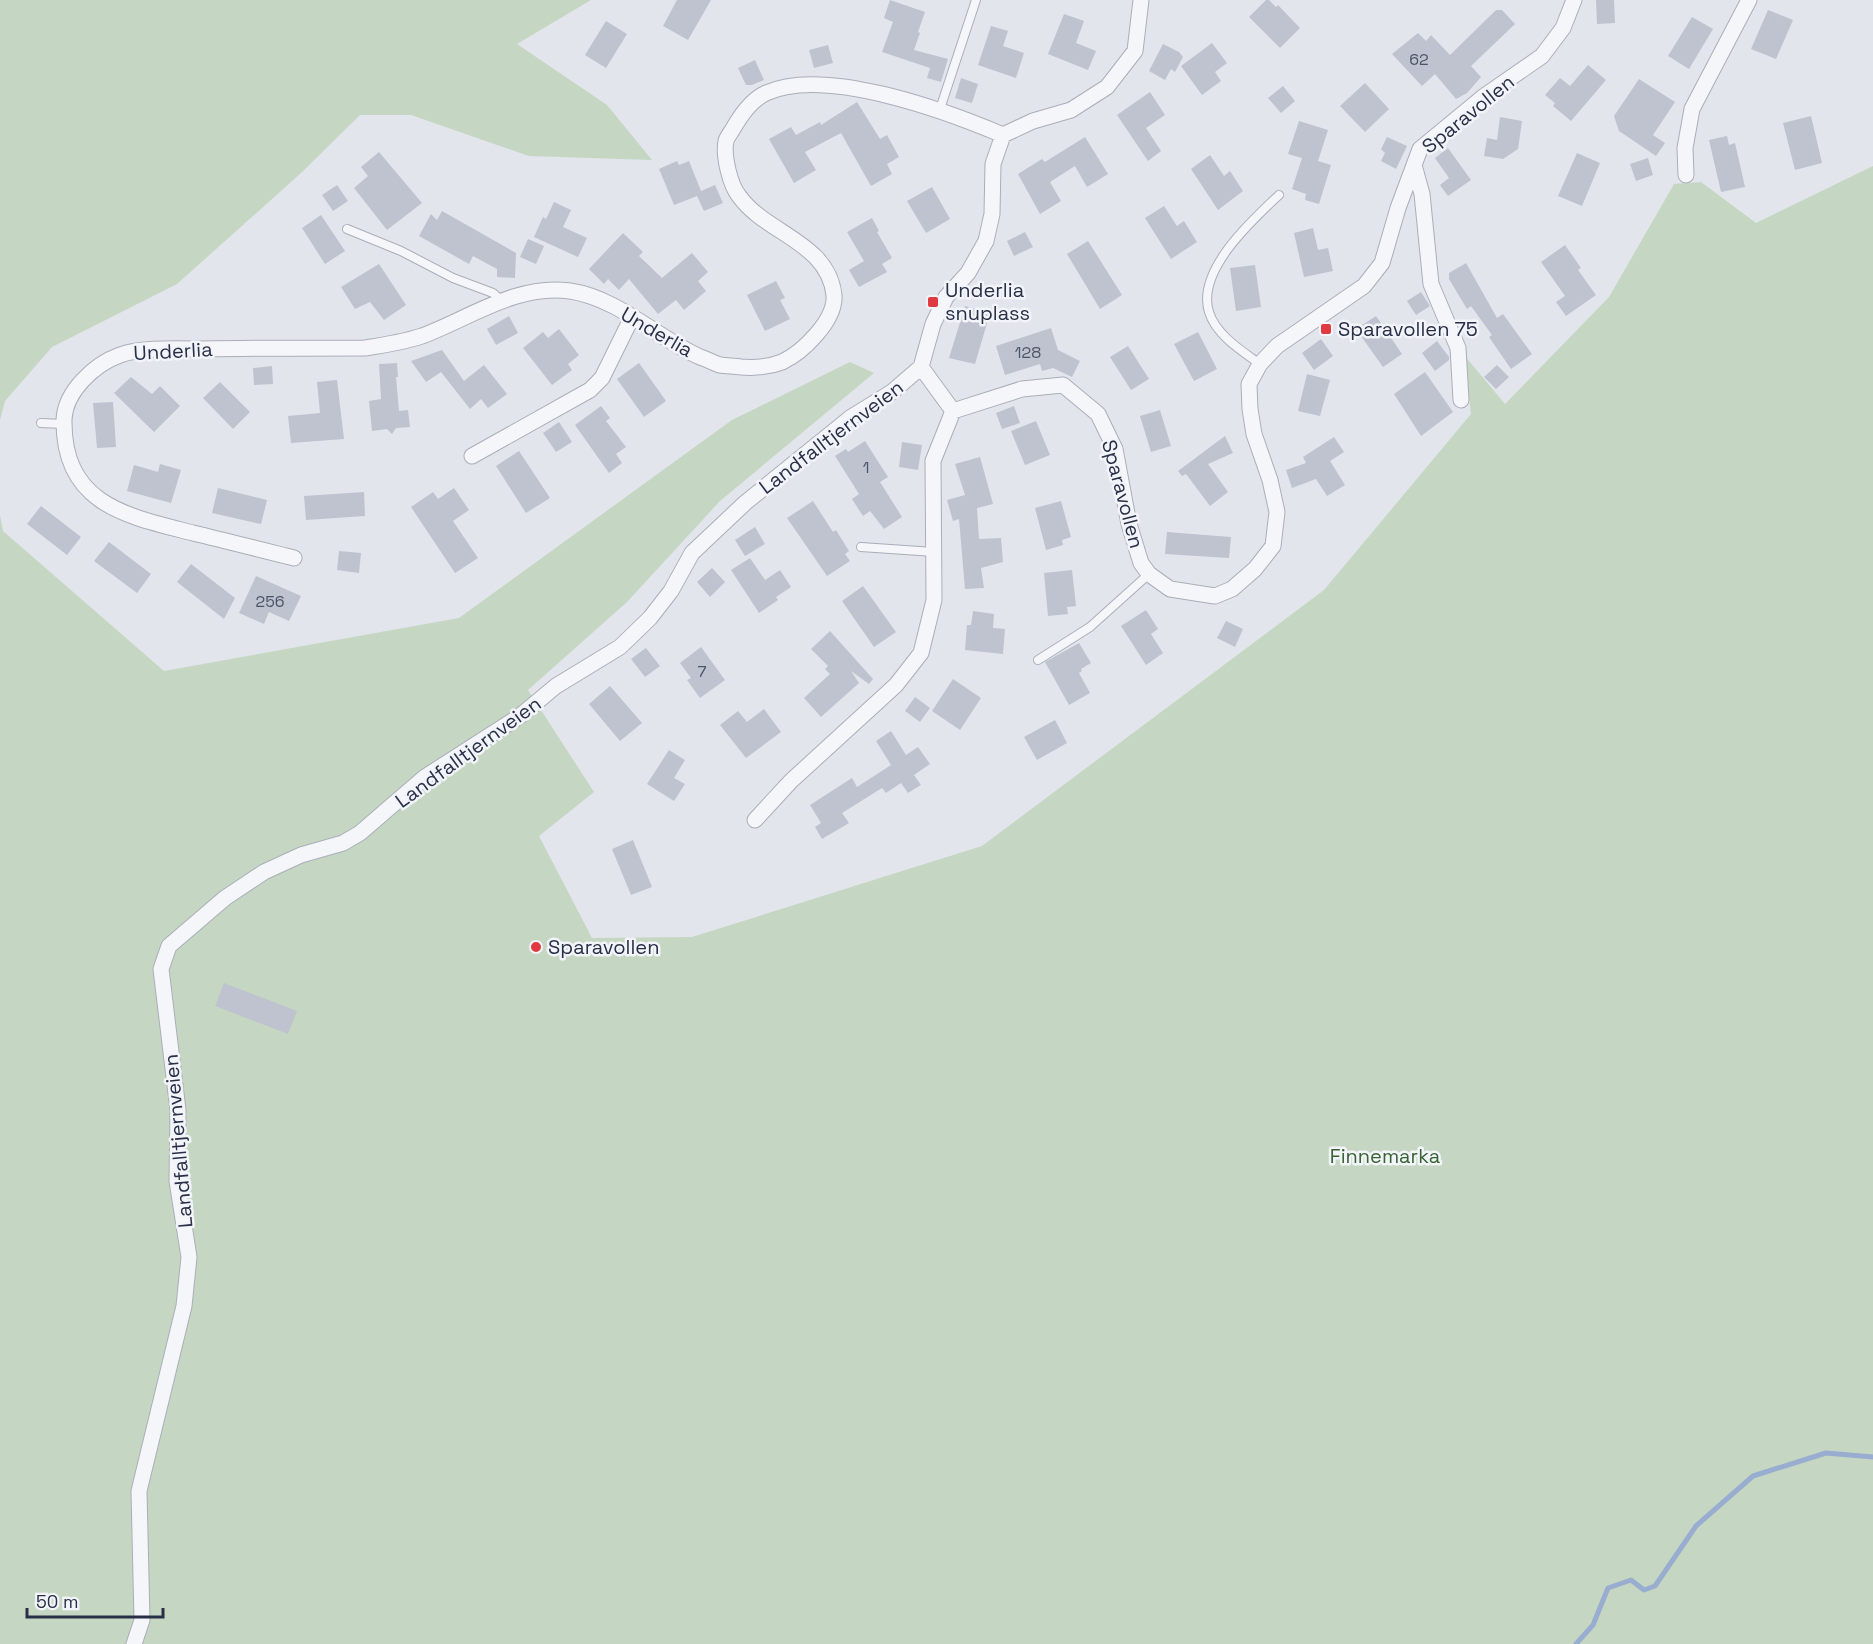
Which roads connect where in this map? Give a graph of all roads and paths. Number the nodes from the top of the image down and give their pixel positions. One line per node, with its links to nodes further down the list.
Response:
1 (976, 0): 5 (lane)
2 (1141, 0): 6 (street)
3 (1574, 0): 7 (street, Sparavollen)
4 (1749, 0): 8 (street)
5 (939, 112): 6 (street, Underlia); 12 (street, Underlia)
6 (1003, 135): 14 (street, Landfalltjernveien)
7 (1414, 165): 13 (street, Sparavollen); 15 (street)
8 (1686, 175)
9 (1279, 195): 13 (lane)
10 (347, 229): 11 (lane)
11 (502, 301): 12 (street, Underlia); 18 (street, Underlia)
12 (632, 317): 19 (street)
13 (1260, 364): 23 (street, Sparavollen)
14 (921, 367): 16 (street); 26 (street, Landfalltjernveien)
15 (1461, 400)
16 (953, 411): 21 (street); 23 (street, Sparavollen)
17 (41, 423): 18 (lane)
18 (64, 424): 22 (street, Underlia)
19 (472, 456)
20 (861, 547): 21 (lane)
21 (934, 552): 25 (street)
22 (294, 558)
23 (1149, 574): 24 (lane)
24 (1038, 660)
25 (755, 820)
26 (134, 1644)

